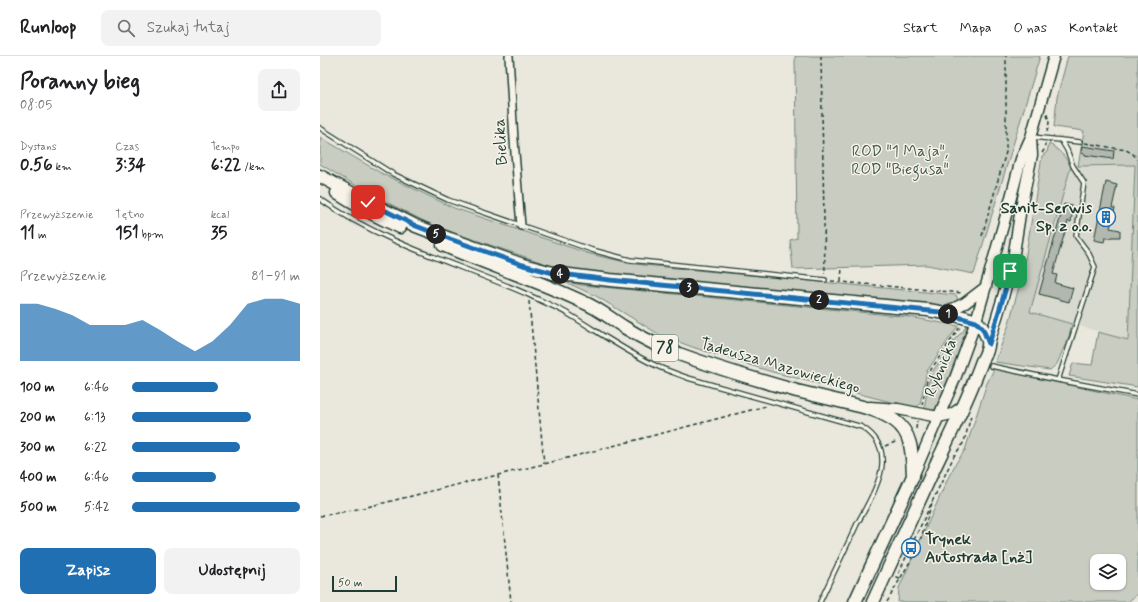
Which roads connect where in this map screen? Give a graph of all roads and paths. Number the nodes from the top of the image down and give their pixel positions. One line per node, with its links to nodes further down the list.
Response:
1 (509, 56): 13 (street, Bielika)
2 (821, 56): 16 (path)
3 (1006, 56): 14 (path)
4 (1054, 56): 6 (main road, Rybnicka)
5 (320, 128): 13 (lane)
6 (1031, 137): 7 (lane); 18 (main road, Rybnicka); 24 (main road, Rybnicka)
7 (1061, 140): 8 (lane); 26 (lane)
8 (1080, 142): 9 (path)
9 (1138, 160)
10 (320, 176): 21 (main road)
11 (320, 179): 30 (main road, Tadeusza Mazowieckiego / 78)
12 (320, 199): 20 (lane)
13 (522, 226): 16 (lane)
14 (982, 236)
15 (842, 267): 17 (path)
16 (825, 280): 17 (path)
17 (841, 282): 19 (path)
18 (986, 287): 21 (main road); 22 (main road, Rybnicka)
19 (962, 293)
20 (528, 295): 28 (lane); 37 (path)
21 (944, 313): 22 (main road)
22 (976, 322): 24 (main road); 32 (main road, Rybnicka)
23 (962, 324): 31 (path)
24 (989, 344): 29 (main road, Rybnicka)
25 (991, 366): 26 (lane)
26 (1058, 380): 27 (lane)
27 (1138, 395)
28 (770, 401): 36 (lane); 37 (path)
29 (964, 405): 32 (main road); 47 (main road, Rybnicka)
30 (865, 407): 32 (main road, Tadeusza Mazowieckiego); 39 (main road, 78)
31 (919, 410)
32 (938, 417): 39 (main road, Rybnicka)
33 (918, 418): 34 (path)
34 (920, 432)
35 (901, 439): 36 (path)
36 (880, 448): 45 (lane)
37 (544, 464): 38 (path)
38 (498, 475): 40 (path); 44 (path)
39 (913, 476): 46 (main road, Rybnicka / 78)
40 (320, 516)
41 (910, 547): 43 (path)
42 (907, 554): 43 (path)
43 (900, 578): 48 (path)
44 (511, 602)
45 (820, 602)
46 (855, 602)
47 (873, 602)
48 (887, 602)

